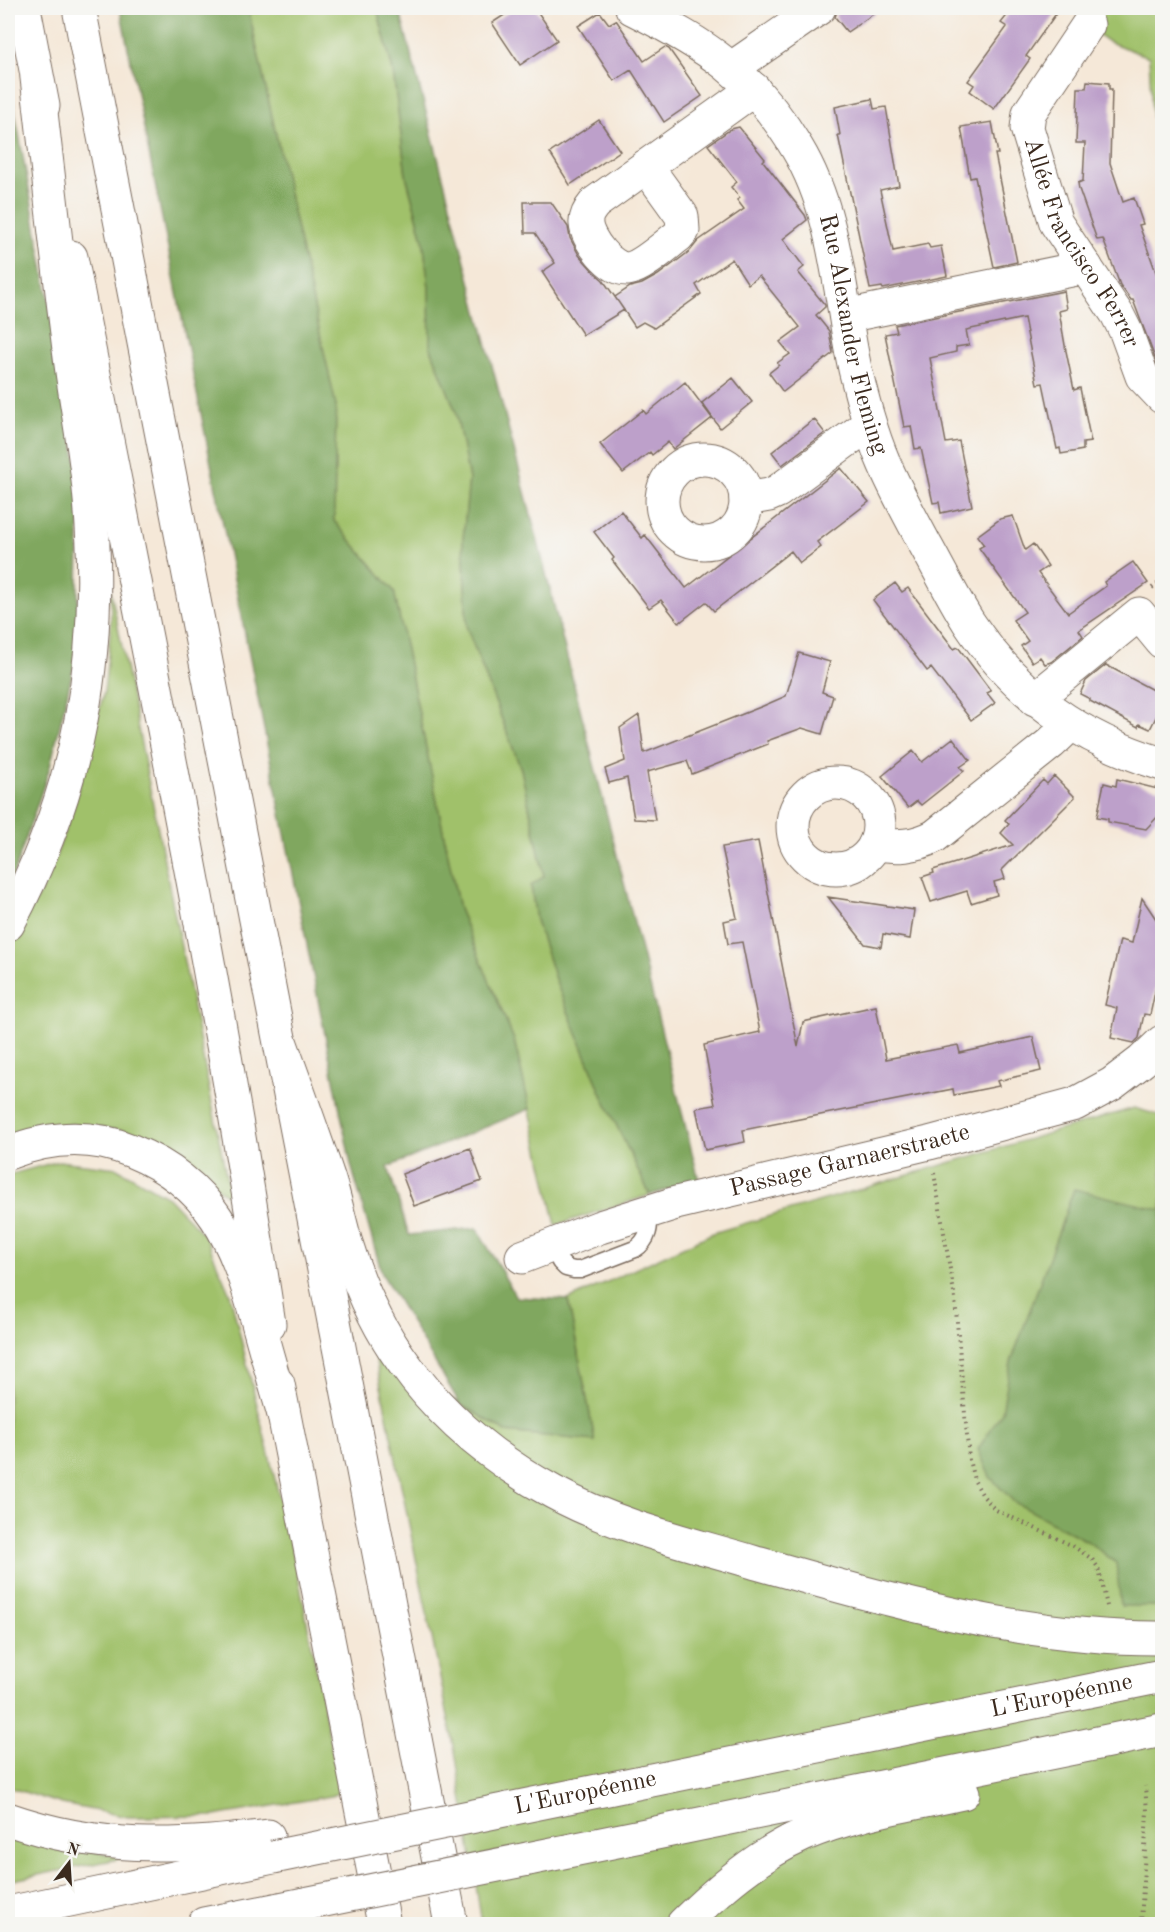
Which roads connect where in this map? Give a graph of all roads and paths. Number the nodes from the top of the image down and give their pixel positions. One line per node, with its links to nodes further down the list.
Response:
1 (24, 8): 7 (main road)
2 (79, 8): 9 (main road)
3 (94, 8): 9 (main road)
4 (632, 8): 8 (main road, Rue Alexander Fleming)
5 (819, 8): 8 (main road)
6 (1088, 25): 11 (main road, Allée Francisco Ferrer)
7 (38, 78): 21 (main road); 27 (main road)
8 (743, 78): 10 (main road); 12 (main road, Rue Alexander Fleming)
9 (102, 126): 23 (main road)
10 (646, 166)
11 (1086, 267): 12 (main road); 13 (main road, Allée Francisco Ferrer)
12 (846, 316): 14 (main road, Rue Alexander Fleming)
13 (1162, 397)
14 (869, 424): 15 (main road); 17 (main road, Rue Alexander Fleming)
15 (746, 499)
16 (1162, 642): 17 (main road)
17 (1035, 699): 18 (main road, Rue Alexander Fleming)
18 (1071, 724): 19 (main road, Rue Alexander Fleming); 20 (main road)
19 (1162, 764)
20 (875, 844)
21 (8, 924)
22 (1162, 1042): 24 (main road, Passage Garnaerstraete)
23 (282, 1044): 29 (main road); 38 (main road)
24 (929, 1143): 26 (main road, Passage Garnaerstraete); 28 (path)
25 (8, 1153): 27 (main road)
26 (537, 1252)
27 (283, 1411): 37 (main road)
28 (1109, 1616)
29 (1162, 1638)
30 (1162, 1676): 34 (main road, L'Européenne, bridge)
31 (1162, 1731): 36 (main road, bridge); 39 (main road)
32 (1145, 1786): 40 (path)
33 (8, 1818): 34 (main road)
34 (270, 1847): 35 (main road, L'Européenne)
35 (8, 1913)
36 (204, 1924)
37 (384, 1924)
38 (451, 1924)
39 (682, 1924)
40 (1141, 1924)

